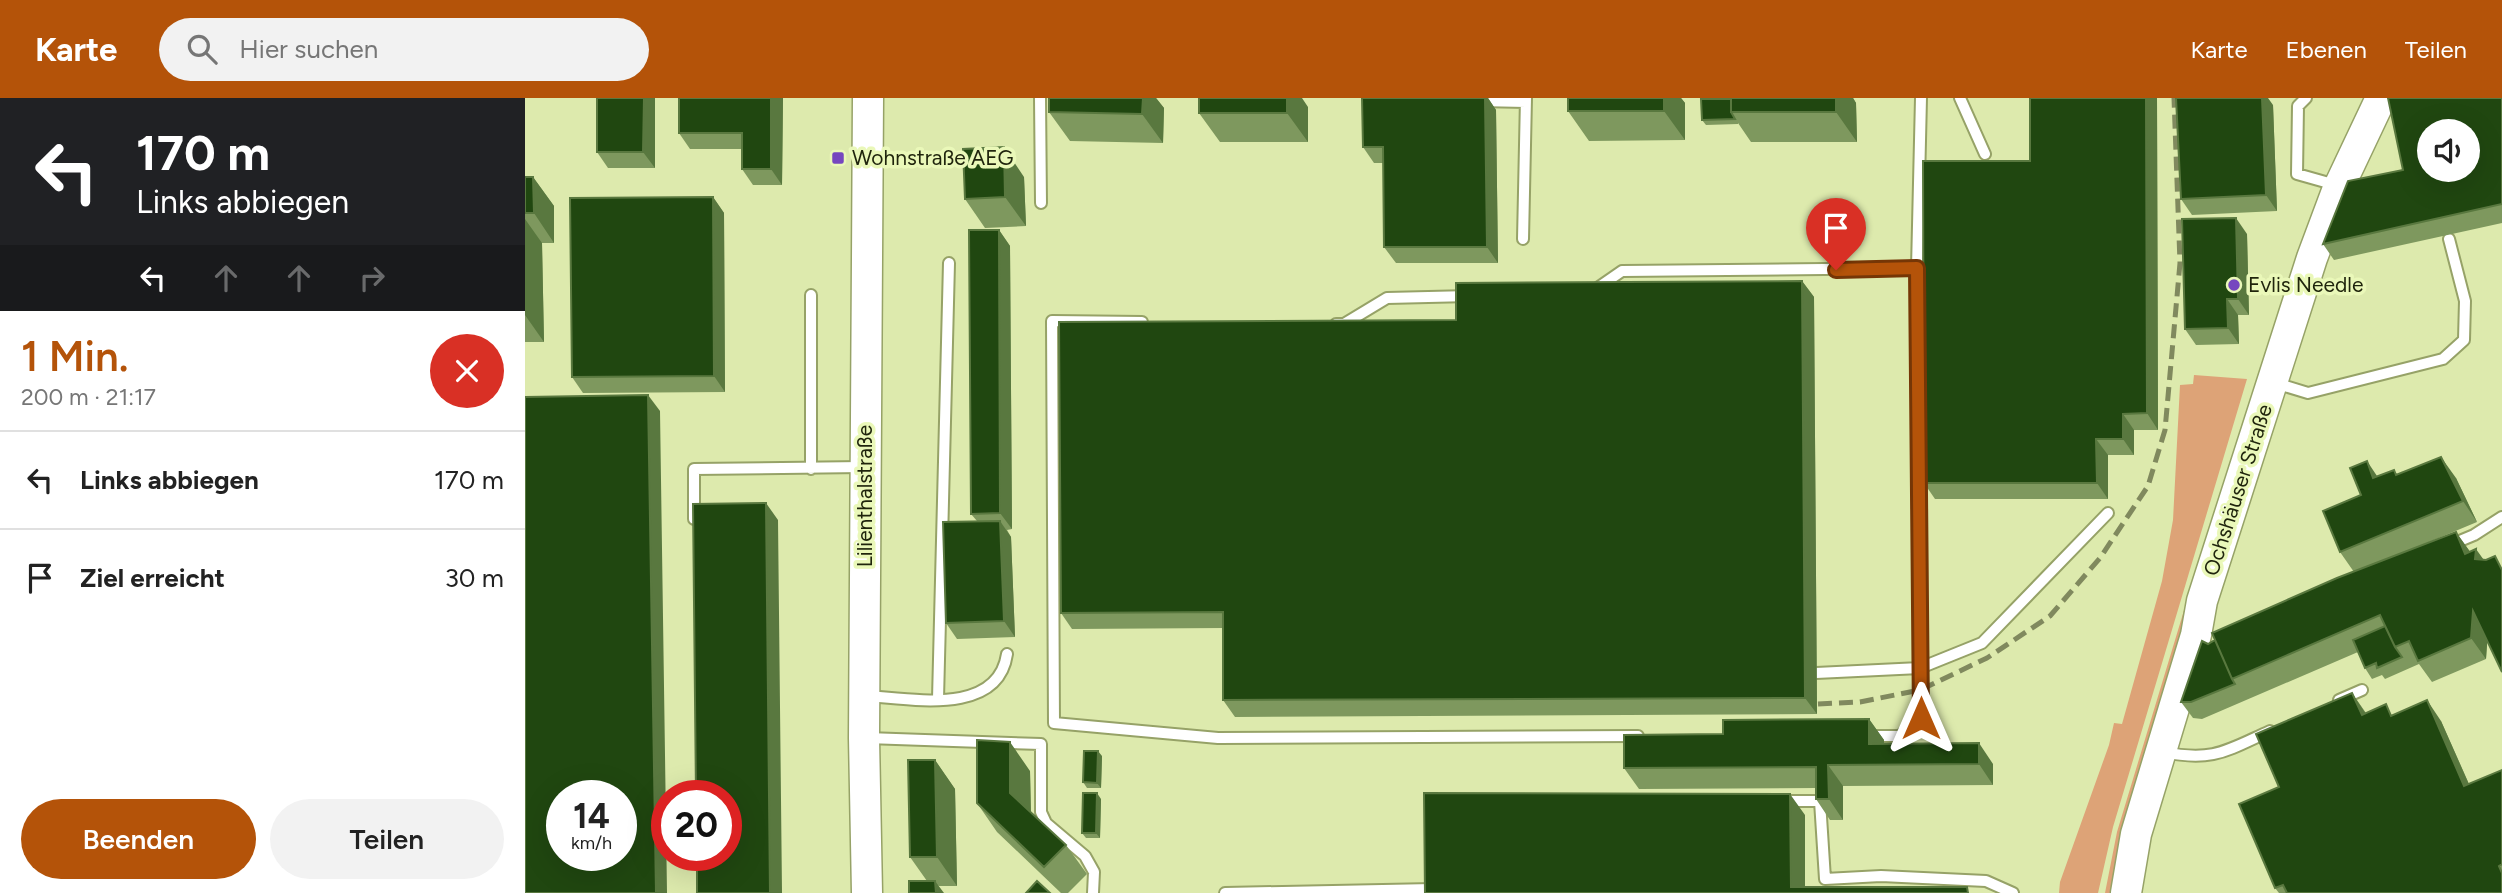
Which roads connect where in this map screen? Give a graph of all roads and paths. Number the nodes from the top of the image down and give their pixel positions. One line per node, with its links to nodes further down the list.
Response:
1 (868, 98): 22 (street, Lilienthalstraße)
2 (1040, 98): 11 (lane)
3 (1921, 98): 15 (lane)
4 (1960, 98): 9 (lane)
5 (2306, 98): 10 (lane)
6 (1526, 100): 7 (lane); 12 (lane)
7 (1473, 101)
8 (2376, 101): 10 (street, Ochshäuser Straße)
9 (1985, 155)
10 (2339, 186): 21 (street, Ochshäuser Straße)
11 (1041, 203)
12 (1523, 239)
13 (2449, 239): 21 (lane)
14 (949, 263): 33 (lane)
15 (1917, 268): 17 (lane); 29 (lane)
16 (811, 295): 23 (lane)
17 (1587, 295)
18 (1477, 296): 20 (lane)
19 (1149, 322): 36 (lane)
20 (1330, 324)
21 (2273, 382): 39 (street, Ochshäuser Straße)
22 (866, 467): 23 (lane); 32 (street, Lilienthalstraße)
23 (811, 469): 26 (lane)
24 (2108, 513): 29 (lane)
25 (2502, 517): 27 (lane)
26 (694, 536)
27 (2437, 551)
28 (1007, 654): 33 (lane)
29 (1920, 668): 30 (lane); 37 (lane)
30 (1817, 673)
31 (2362, 690): 34 (lane)
32 (864, 696): 33 (lane); 38 (street, Lilienthalstraße)
33 (938, 699)
34 (2325, 706)
35 (2277, 728): 39 (lane)
36 (1650, 736)
37 (1858, 736)
38 (864, 738): 43 (street, Lilienthalstraße); 44 (lane)
39 (2160, 751): 47 (street, Ochshäuser Straße)
40 (1765, 802): 46 (lane)
41 (1432, 876): 42 (lane)
42 (1433, 891): 45 (lane)
43 (867, 893)
44 (1093, 893)
45 (1225, 893)
46 (2013, 893)
47 (2126, 893)

